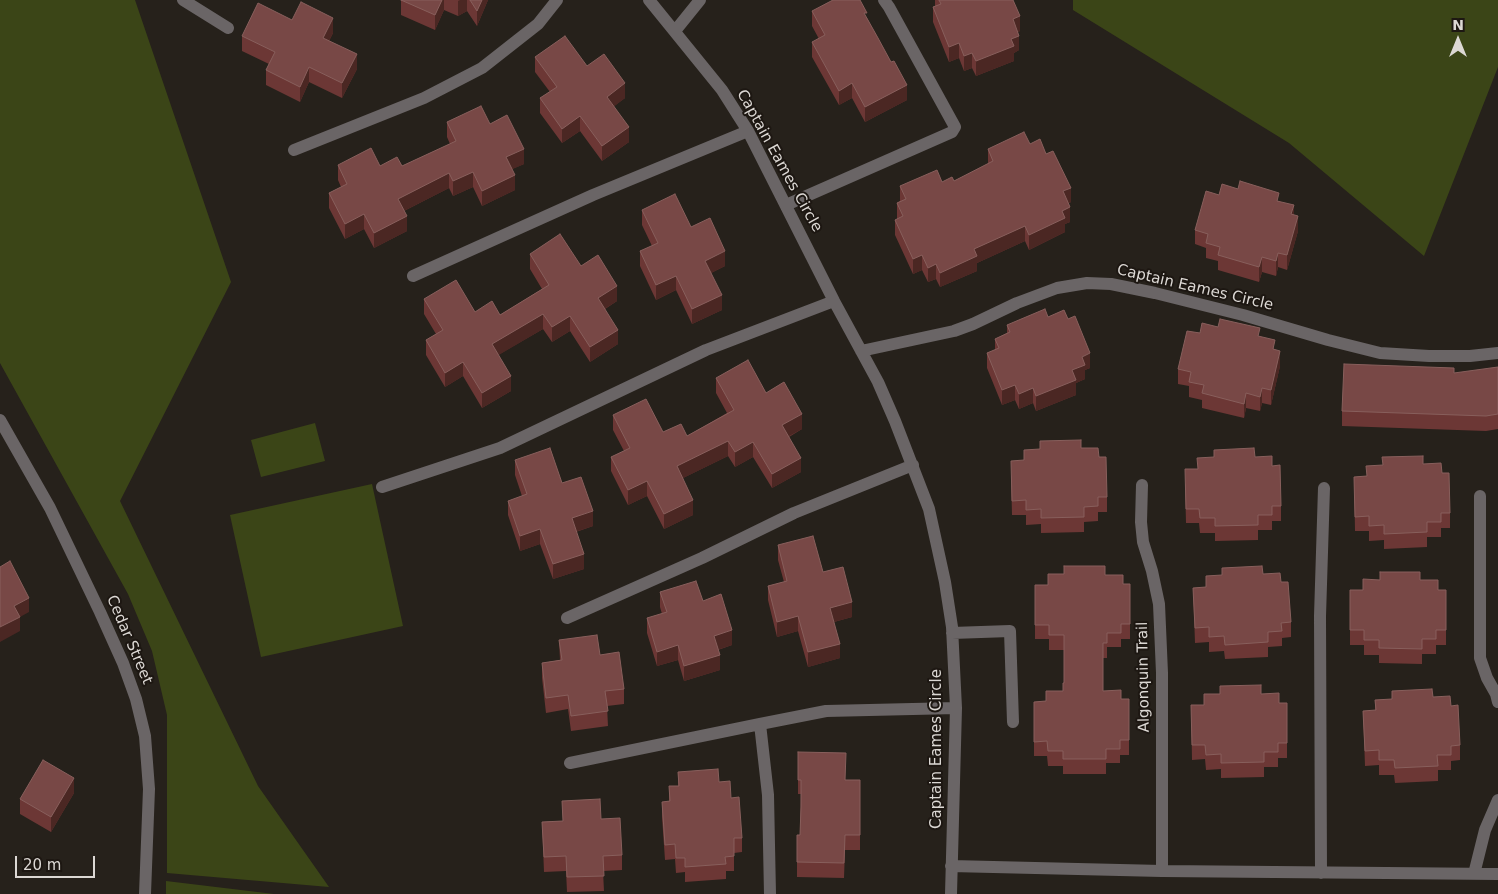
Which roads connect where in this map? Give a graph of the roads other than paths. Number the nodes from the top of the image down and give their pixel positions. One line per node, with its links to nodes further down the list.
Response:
1 (183, 0): 6 (street)
2 (557, 0): 9 (street)
3 (649, 0): 7 (street, Captain Eames Circle)
4 (700, 0): 7 (street)
5 (884, 0): 10 (street)
6 (228, 28)
7 (675, 30): 8 (street, Captain Eames Circle)
8 (748, 132): 10 (street, Captain Eames Circle); 11 (street)
9 (294, 150)
10 (786, 206): 12 (street, Captain Eames Circle)
11 (413, 276)
12 (834, 301): 13 (street, Captain Eames Circle); 18 (street)
13 (861, 351): 14 (street, Captain Eames Circle); 16 (street, Captain Eames Circle)
14 (1498, 353)
15 (0, 420): 34 (street, Cedar Street)
16 (913, 465): 21 (street); 22 (street, Captain Eames Circle)
17 (1142, 485): 30 (street, Algonquin Trail)
18 (382, 487)
19 (1324, 488): 31 (street)
20 (1480, 496): 23 (street)
21 (567, 618)
22 (952, 633): 24 (street, Captain Eames Circle); 25 (street)
23 (1498, 702)
24 (956, 708): 26 (street); 29 (street, Captain Eames Circle)
25 (1012, 722)
26 (760, 724): 27 (street); 35 (street)
27 (570, 763)
28 (1498, 800): 32 (street)
29 (951, 866): 30 (street); 36 (street, Captain Eames Circle)
30 (1162, 871): 31 (street)
31 (1322, 873): 32 (street)
32 (1474, 874): 33 (street)
33 (1498, 874)
34 (146, 894)
35 (770, 894)
36 (951, 894)

